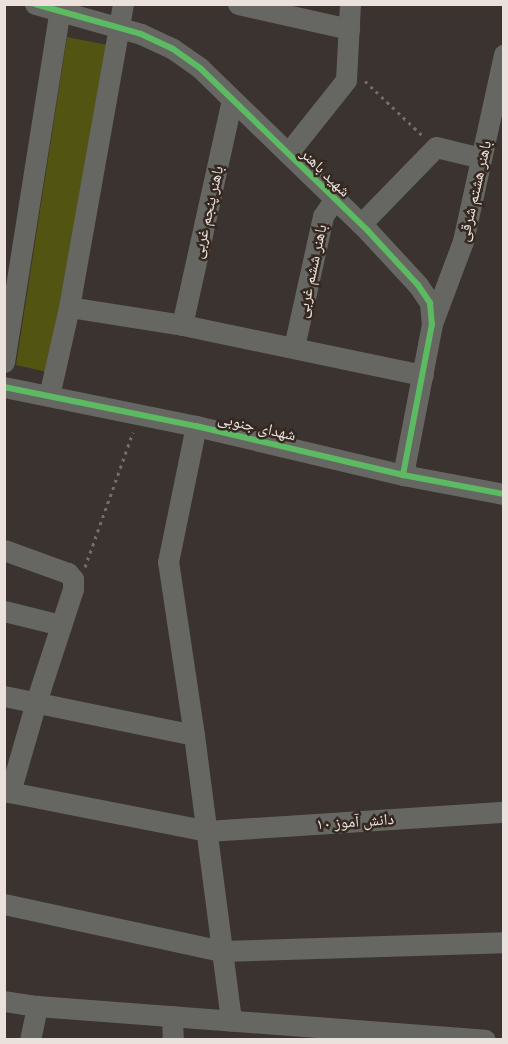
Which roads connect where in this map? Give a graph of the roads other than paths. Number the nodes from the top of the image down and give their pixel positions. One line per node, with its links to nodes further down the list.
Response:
1 (35, 4): 5 (street, شهید باهنر)
2 (123, 4): 6 (street)
3 (238, 4): 7 (street)
4 (350, 4): 7 (street)
5 (60, 10): 6 (street, شهید باهنر); 18 (street)
6 (119, 27): 9 (street, شهید باهنر); 14 (street)
7 (349, 29): 10 (street)
8 (504, 54): 11 (street, باهنر هشتم شرقی)
9 (232, 99): 10 (street, شهید باهنر); 16 (street, باهنر پنجم غربی)
10 (288, 153): 12 (street, شهید باهنر)
11 (481, 158): 13 (street); 15 (street, باهنر هشتم شرقی)
12 (334, 198): 13 (street, شهید باهنر); 17 (street, باهنر ششم غربی)
13 (361, 224): 15 (street, شهید باهنر)
14 (69, 307): 16 (street); 21 (street)
15 (432, 324): 19 (street, شهید باهنر)
16 (182, 325): 17 (street)
17 (294, 347): 19 (street)
18 (4, 362)
19 (423, 375): 23 (street, شهید باهنر)
20 (4, 387): 21 (street, شهدای جنوبی)
21 (49, 396): 22 (street, شهدای جنوبی)
22 (196, 426): 23 (street, شهدای جنوبی); 30 (street)
23 (403, 475): 24 (street, شهدای جنوبی)
24 (504, 494)
25 (4, 550): 27 (street)
26 (4, 610): 27 (street)
27 (61, 625): 29 (street)
28 (4, 696): 29 (street)
29 (36, 702): 30 (street); 31 (street)
30 (194, 735): 33 (street)
31 (7, 791): 33 (street, دانش آموز ۱۰)
32 (504, 812): 33 (street, دانش آموز ۱۰)
33 (207, 831): 36 (street)
34 (4, 904): 36 (street)
35 (504, 942): 36 (street)
36 (222, 951): 40 (street)
37 (4, 1001): 38 (street)
38 (37, 1006): 39 (street); 41 (street)
39 (172, 1016): 40 (street); 42 (street)
40 (231, 1021): 43 (street)
41 (30, 1040)
42 (173, 1040)
43 (485, 1040)

